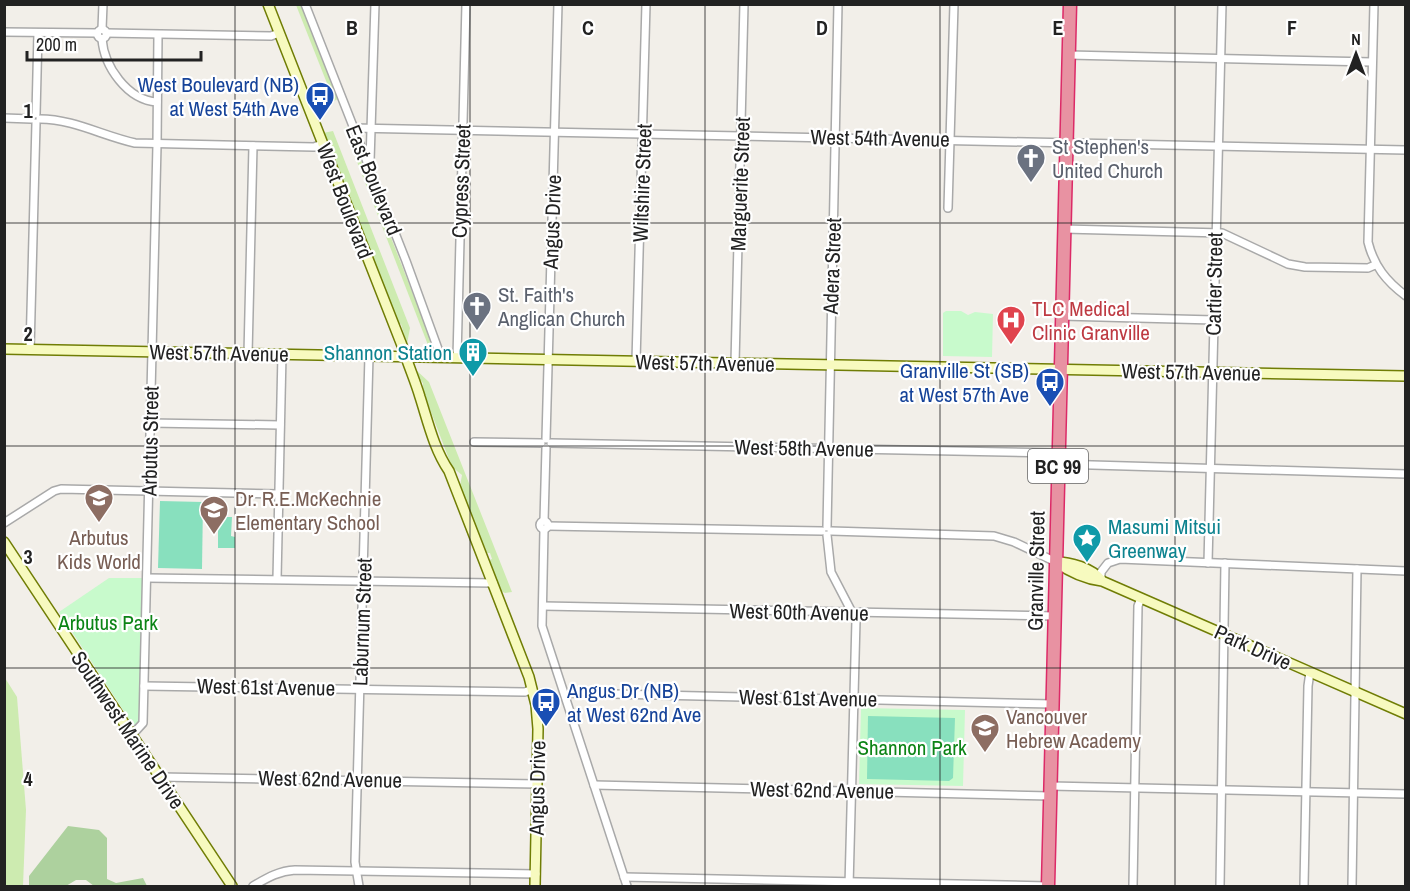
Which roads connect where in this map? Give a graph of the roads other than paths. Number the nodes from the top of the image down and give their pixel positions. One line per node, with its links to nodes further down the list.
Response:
1 (103, 4): 17 (street)
2 (268, 4): 16 (street, West Boulevard)
3 (305, 4): 25 (street, East Boulevard)
4 (375, 4): 26 (street)
5 (466, 4): 27 (street, Cypress Street)
6 (558, 4): 28 (street, Angus Drive)
7 (646, 4): 29 (street, Wiltshire Street)
8 (744, 4): 30 (street, Marguerite Street)
9 (838, 4): 31 (street, Adera Street)
10 (954, 4): 32 (street)
11 (1070, 4): 19 (highway, Granville Street / BC 99)
12 (1222, 4): 20 (street, Cartier Street)
13 (1374, 4): 21 (street)
14 (4, 32): 15 (street)
15 (38, 33): 17 (street); 24 (street)
16 (279, 33): 18 (street); 34 (street, West Boulevard)
17 (102, 34): 18 (street); 22 (street)
18 (158, 35): 22 (street, Arbutus Street)
19 (1069, 55): 20 (street); 33 (highway, Granville Street / BC 99)
20 (1221, 59): 21 (street); 37 (street, Cartier Street)
21 (1372, 62): 38 (street)
22 (157, 102): 35 (street, Arbutus Street)
23 (4, 118): 24 (street)
24 (36, 119): 35 (street); 49 (street)
25 (354, 128): 26 (street, West 54th Avenue); 40 (street, East Boulevard)
26 (371, 129): 27 (street, West 54th Avenue); 40 (street)
27 (463, 130): 28 (street, West 54th Avenue); 56 (street, Cypress Street)
28 (554, 132): 29 (street, West 54th Avenue); 57 (street, Angus Drive)
29 (643, 134): 30 (street, West 54th Avenue); 58 (street, Wiltshire Street)
30 (741, 136): 31 (street, West 54th Avenue); 59 (street, Marguerite Street)
31 (835, 138): 32 (street, West 54th Avenue); 60 (street, Adera Street)
32 (950, 140): 33 (street, West 54th Avenue); 41 (street)
33 (1066, 142): 37 (street, West 54th Avenue); 42 (highway, Granville Street / BC 99)
34 (322, 144): 36 (street); 54 (street, West Boulevard)
35 (157, 145): 36 (street); 50 (street, Arbutus Street)
36 (253, 146): 51 (street)
37 (1219, 146): 38 (street, West 54th Avenue); 43 (street, Cartier Street)
38 (1370, 149): 39 (street, West 54th Avenue); 44 (street)
39 (1406, 150)
40 (368, 164): 55 (street, East Boulevard)
41 (948, 208)
42 (1064, 230): 43 (street); 46 (highway, Granville Street / BC 99)
43 (1216, 233): 44 (street); 47 (street, Cartier Street)
44 (1376, 265): 45 (street)
45 (1406, 296)
46 (1062, 316): 47 (street); 61 (highway, Granville Street / BC 99)
47 (1214, 320): 62 (street, Cartier Street)
48 (4, 349): 49 (street, West 57th Avenue)
49 (30, 350): 50 (street, West 57th Avenue)
50 (152, 352): 51 (street, West 57th Avenue); 64 (street, Arbutus Street)
51 (248, 354): 52 (street, West 57th Avenue)
52 (282, 354): 53 (street, West 57th Avenue); 65 (street)
53 (369, 356): 54 (street, West 57th Avenue); 86 (street, Laburnum Street)
54 (406, 357): 55 (street, West 57th Avenue); 87 (street, West Boulevard)
55 (438, 357): 56 (street, West 57th Avenue)
56 (457, 358): 57 (street, West 57th Avenue)
57 (548, 360): 58 (street, West 57th Avenue); 67 (street, Angus Drive)
58 (636, 361): 59 (street, West 57th Avenue)
59 (735, 363): 60 (street, West 57th Avenue)
60 (829, 365): 61 (street, West 57th Avenue); 68 (street, Adera Street)
61 (1060, 369): 62 (street, West 57th Avenue); 69 (highway, Granville Street / BC 99)
62 (1212, 373): 63 (street, West 57th Avenue); 70 (street, Cartier Street)
63 (1406, 376)
64 (150, 423): 65 (street); 72 (street, Arbutus Street)
65 (280, 425): 73 (street)
66 (474, 442): 67 (street, West 58th Avenue)
67 (546, 443): 68 (street, West 58th Avenue); 75 (street, Angus Drive)
68 (828, 448): 69 (street, West 58th Avenue); 76 (street, Adera Street)
69 (1058, 459): 70 (street, West 58th Avenue); 78 (highway, Granville Street / BC 99)
70 (1210, 468): 71 (street, West 58th Avenue); 79 (street, Cartier Street)
71 (1406, 474)
72 (149, 491): 73 (street); 74 (street); 83 (street, Arbutus Street)
73 (278, 494): 84 (street)
74 (4, 523)
75 (546, 526): 76 (street); 89 (street, Angus Drive)
76 (827, 531): 78 (street); 90 (street, Adera Street)
77 (4, 542): 102 (street, Southwest Marine Drive)
78 (1056, 562): 85 (street, Park Drive); 91 (highway, Granville Street / BC 99)
79 (1208, 562): 80 (street); 85 (street)
80 (1225, 563): 81 (street); 92 (street)
81 (1357, 569): 82 (street); 97 (street)
82 (1406, 571)
83 (147, 578): 84 (street); 94 (street, Arbutus Street)
84 (277, 579): 86 (street)
85 (1101, 580): 88 (street, Park Drive)
86 (363, 582): 87 (street); 95 (street, Laburnum Street)
87 (493, 583): 96 (street, West Boulevard)
88 (1141, 598): 92 (street, Park Drive); 107 (street)
89 (543, 606): 90 (street, West 60th Avenue); 98 (street)
90 (852, 613): 91 (street, West 60th Avenue); 99 (street, Adera Street)
91 (1055, 616): 100 (highway, Granville Street / BC 99)
92 (1224, 634): 93 (street, Park Drive); 108 (street)
93 (1310, 672): 97 (street, Park Drive); 111 (street)
94 (144, 686): 95 (street, West 61st Avenue); 102 (street, Arbutus Street)
95 (360, 688): 96 (street, West 61st Avenue); 104 (street, Laburnum Street)
96 (532, 689): 105 (street, Angus Drive)
97 (1354, 691): 101 (street, Park Drive); 112 (street)
98 (565, 695): 99 (street, West 61st Avenue); 106 (street)
99 (854, 699): 100 (street, West 61st Avenue); 109 (street, Adera Street)
100 (1052, 704): 110 (highway, Granville Street / BC 99)
101 (1406, 714)
102 (132, 735): 103 (street, Southwest Marine Drive)
103 (160, 777): 104 (street, West 62nd Avenue); 118 (street, Southwest Marine Drive)
104 (358, 780): 105 (street, West 62nd Avenue); 114 (street, Laburnum Street)
105 (537, 784): 115 (street, Angus Drive)
106 (594, 785): 109 (street, West 62nd Avenue); 116 (street)
107 (1134, 788): 108 (street, West 62nd Avenue); 110 (street, West 62nd Avenue); 124 (street)
108 (1222, 790): 111 (street, West 62nd Avenue); 125 (street)
109 (851, 791): 110 (street, West 62nd Avenue); 117 (street, Adera Street)
110 (1050, 791): 123 (highway, Granville Street / BC 99)
111 (1305, 792): 112 (street, West 62nd Avenue); 126 (street)
112 (1353, 793): 113 (street, West 62nd Avenue); 127 (street)
113 (1406, 794)
114 (356, 871): 115 (street); 119 (street); 120 (street, Laburnum Street)
115 (536, 874): 121 (street, Angus Drive)
116 (624, 876): 117 (street); 122 (street)
117 (849, 884): 123 (street)
118 (232, 886)
119 (253, 886)
120 (359, 886)
121 (535, 886)
122 (627, 886)
123 (1048, 886)
124 (1133, 886)
125 (1220, 886)
126 (1304, 886)
127 (1352, 886)

